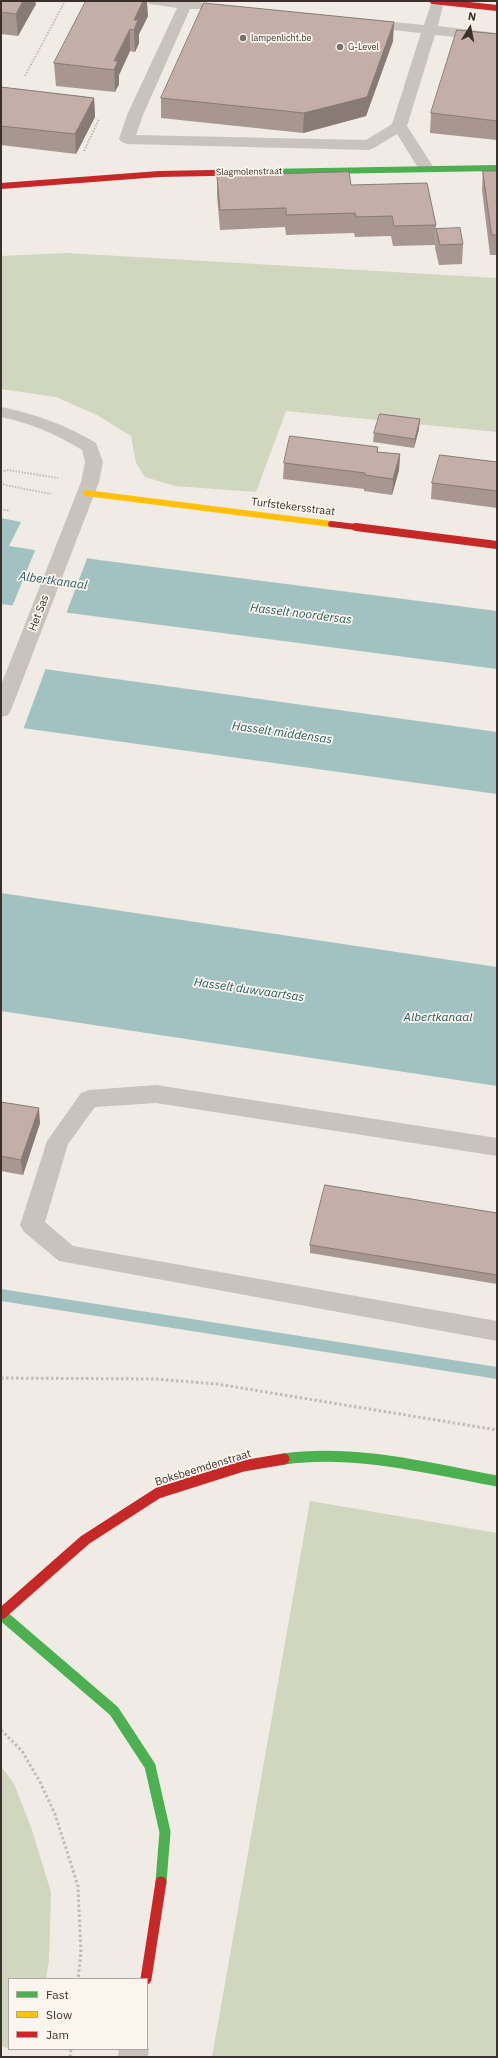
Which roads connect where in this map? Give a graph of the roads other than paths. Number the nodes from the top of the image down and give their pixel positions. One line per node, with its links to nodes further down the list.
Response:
1 (154, 1): 4 (street)
2 (433, 1): 3 (street)
3 (438, 2): 6 (street); 8 (street)
4 (186, 3): 5 (street); 10 (street)
5 (217, 8)
6 (497, 8)
7 (351, 22): 8 (street)
8 (430, 30): 9 (street); 10 (street)
9 (497, 37)
10 (399, 126): 11 (street)
11 (426, 168): 12 (street, Slagmolenstraat); 13 (street, Slagmolenstraat)
12 (497, 168)
13 (1, 186)
14 (1, 412): 15 (street, Het Sas)
15 (86, 493): 16 (street, Turfstekersstraat); 17 (street, Het Sas)
16 (497, 544)
17 (1, 710)
18 (497, 1147): 19 (street)
19 (497, 1331)
20 (497, 1481): 21 (street, Boksbeemdenstraat)
21 (1, 1614): 22 (street)
22 (146, 1978)

